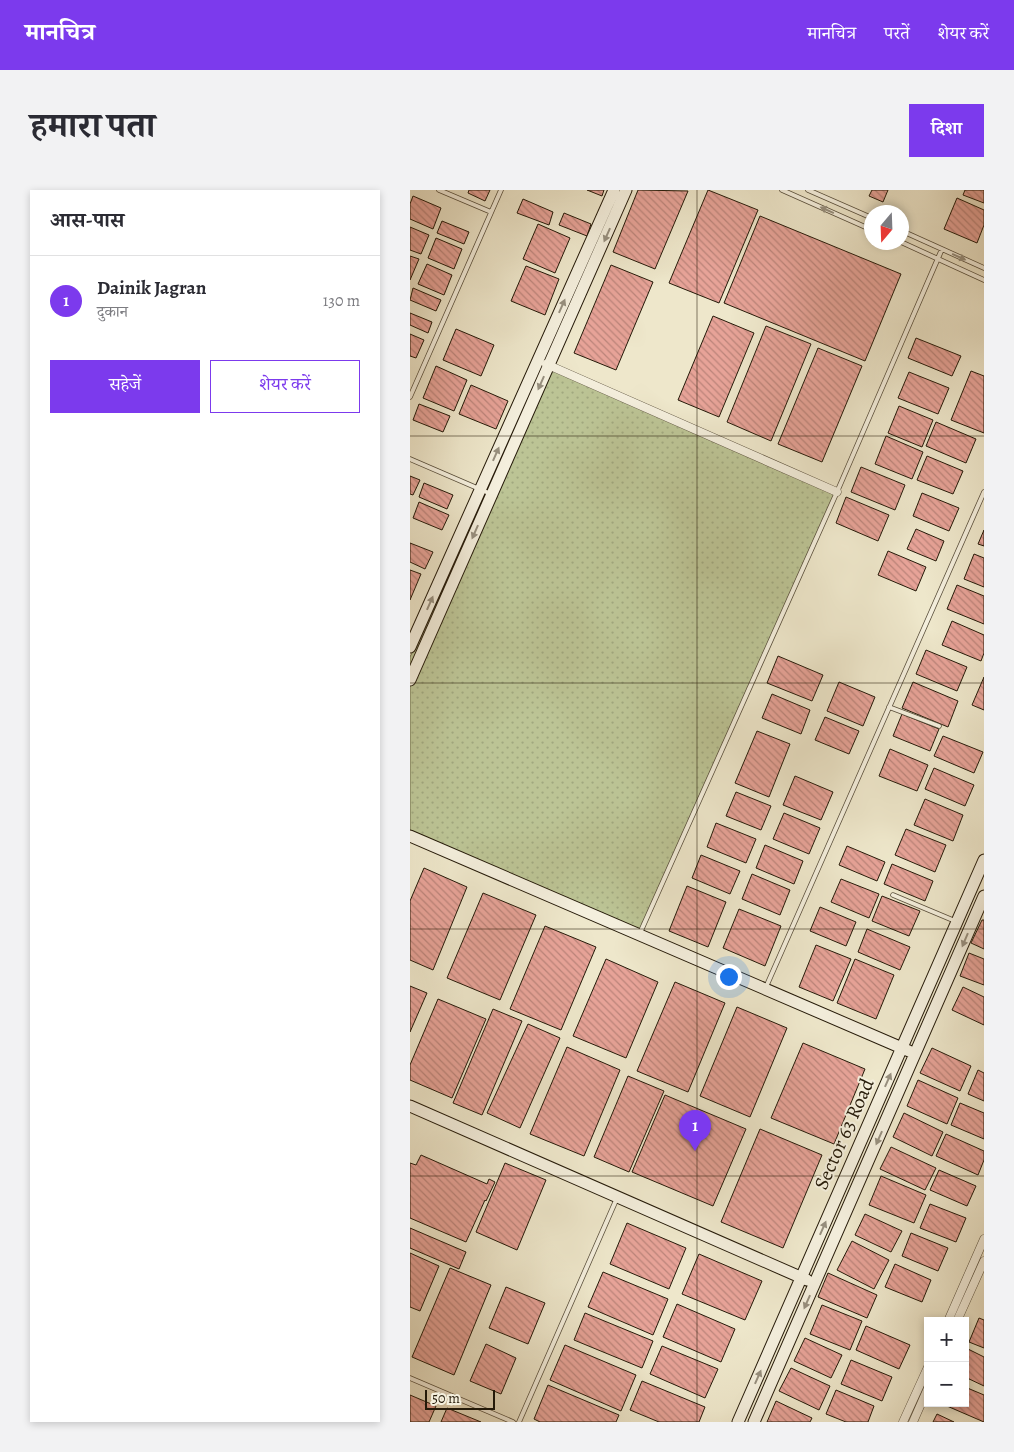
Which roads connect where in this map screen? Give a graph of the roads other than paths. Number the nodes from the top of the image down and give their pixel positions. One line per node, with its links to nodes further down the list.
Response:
1 (439, 190): 7 (lane)
2 (501, 190): 7 (lane)
3 (614, 190): 16 (street, one-way to 3)
4 (626, 190): 17 (street, one-way to 17)
5 (782, 190): 9 (lane, one-way to 5)
6 (808, 190): 8 (lane)
7 (491, 212): 18 (lane)
8 (864, 214)
9 (864, 226)
10 (909, 234): 12 (lane)
11 (909, 246): 13 (lane)
12 (942, 249): 13 (lane); 14 (lane, one-way to 14)
13 (938, 259): 15 (lane); 21 (lane)
14 (984, 268)
15 (984, 280)
16 (538, 360): 17 (street); 20 (street, one-way to 16)
17 (549, 365): 21 (street); 23 (street, one-way to 23)
18 (410, 397)
19 (410, 459): 20 (lane)
20 (480, 489): 23 (lane); 24 (street, one-way to 20)
21 (837, 492): 33 (lane)
22 (984, 492): 26 (lane)
23 (492, 494): 25 (street, one-way to 25)
24 (410, 647)
25 (410, 680)
26 (889, 707): 27 (lane); 34 (lane)
27 (940, 726)
28 (410, 836): 33 (street)
29 (984, 860): 32 (street, Sector 63 Road)
30 (893, 895): 32 (lane)
31 (984, 896): 36 (street, Sector 63 Road, one-way to 36)
32 (957, 922): 35 (street, Sector 63 Road)
33 (639, 935): 34 (street)
34 (765, 989): 35 (street)
35 (902, 1048): 36 (street); 42 (street, Sector 63 Road, one-way to 35)
36 (916, 1053): 43 (street, Sector 63 Road, one-way to 43)
37 (410, 1106): 38 (street)
38 (618, 1197): 42 (street); 50 (lane)
39 (984, 1239): 44 (street)
40 (984, 1261): 41 (street)
41 (982, 1273): 45 (street)
42 (802, 1277): 43 (street); 51 (street, Sector 63 Road, one-way to 42)
43 (815, 1283): 52 (street, Sector 63 Road, one-way to 52)
44 (950, 1317)
45 (959, 1317)
46 (924, 1376): 53 (street)
47 (410, 1378): 49 (lane)
48 (924, 1397): 54 (street)
49 (513, 1422)
50 (518, 1422)
51 (738, 1422)
52 (754, 1422)
53 (903, 1422)
54 (913, 1422)

